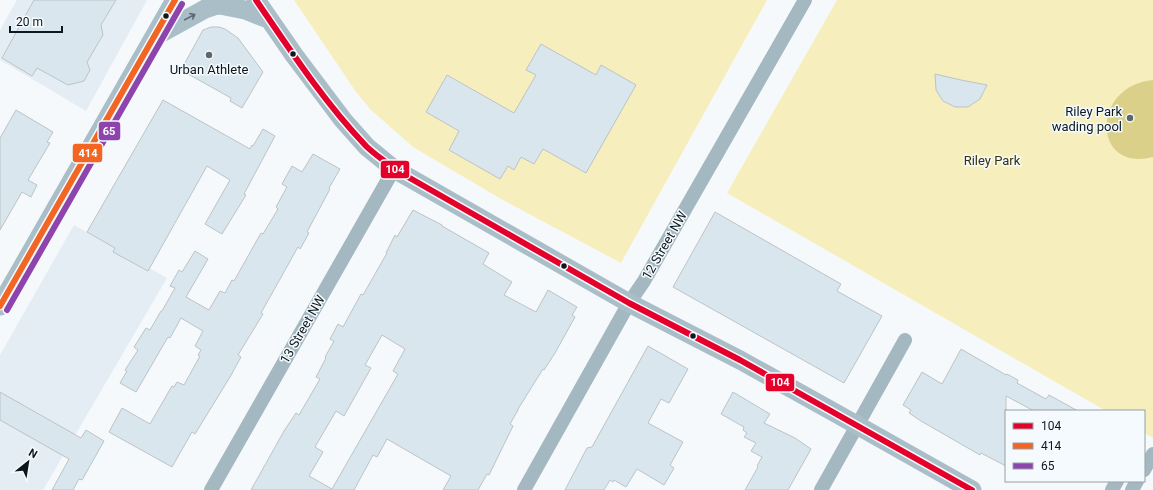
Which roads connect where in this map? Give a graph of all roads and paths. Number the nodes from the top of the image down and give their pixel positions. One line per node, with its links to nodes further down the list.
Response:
1 (175, 0): 5 (street)
2 (256, 0): 4 (street)
3 (805, 0): 7 (street, 12 Street NW)
4 (268, 19): 5 (street, one-way to 4); 6 (street)
5 (156, 36): 8 (street)
6 (394, 169): 7 (street); 13 (street, 13 Street NW)
7 (629, 303): 10 (street); 14 (street, 12 Street NW)
8 (0, 306)
9 (905, 340): 10 (street)
10 (857, 425): 15 (street); 16 (street)
11 (1153, 454): 12 (street)
12 (1145, 468)
13 (211, 490)
14 (524, 490)
15 (821, 490)
16 (972, 490)

